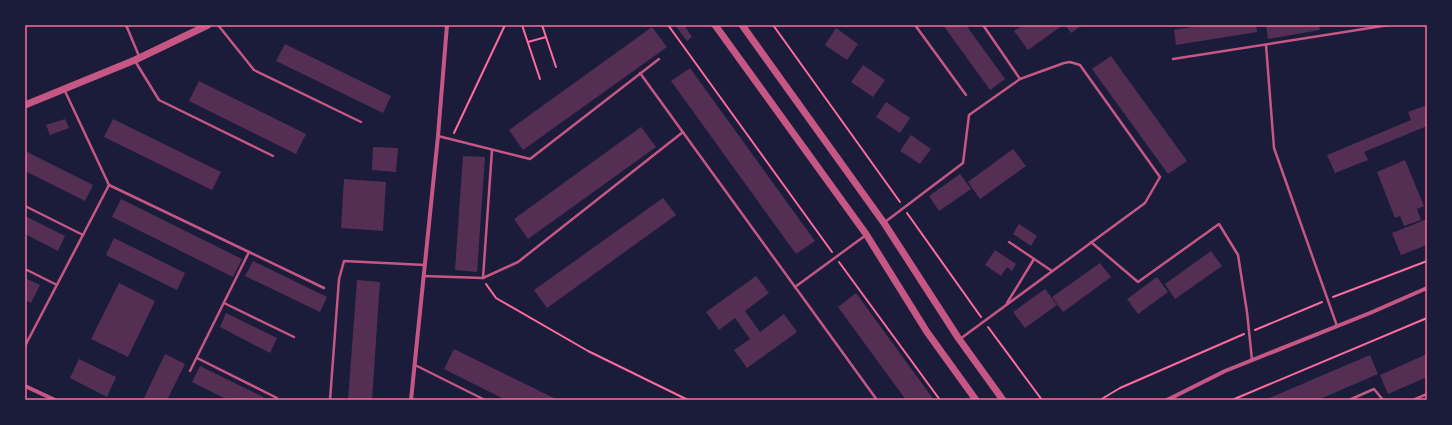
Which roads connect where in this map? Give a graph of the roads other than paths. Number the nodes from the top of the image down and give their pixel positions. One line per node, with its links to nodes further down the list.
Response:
1 (126, 25): 11 (lane)
2 (208, 25): 11 (street)
3 (218, 25): 19 (lane)
4 (447, 25): 21 (street)
5 (715, 25): 27 (street)
6 (742, 25): 26 (street)
7 (915, 25): 17 (lane)
8 (983, 25): 15 (lane)
9 (1389, 25): 10 (lane)
10 (1266, 45): 13 (lane); 44 (lane)
11 (137, 59): 16 (street); 23 (lane)
12 (659, 59): 14 (lane)
13 (1173, 59)
14 (640, 73): 20 (lane); 22 (lane)
15 (1020, 79): 26 (lane); 30 (lane)
16 (64, 88): 18 (street); 24 (lane)
17 (966, 95)
18 (25, 105)
19 (361, 122)
20 (683, 132): 37 (lane); 39 (lane)
21 (438, 136): 22 (lane); 33 (street)
22 (492, 150): 37 (lane)
23 (274, 156)
24 (109, 185): 28 (lane); 31 (lane)
25 (25, 206): 28 (lane)
26 (884, 223): 46 (street)
27 (866, 234): 39 (lane); 60 (street)
28 (83, 235): 38 (lane)
29 (1008, 242): 32 (lane)
30 (1091, 242): 35 (lane); 49 (lane)
31 (249, 252): 40 (lane); 42 (lane)
32 (1034, 259): 35 (lane); 43 (lane)
33 (425, 265): 36 (street); 56 (lane)
34 (25, 269): 38 (lane)
35 (1052, 271): 43 (lane)
36 (424, 276): 37 (lane); 50 (street)
37 (483, 278)
38 (57, 285): 47 (lane)
39 (795, 287): 59 (lane)
40 (324, 288)
41 (1427, 288): 44 (street)
42 (224, 303): 45 (lane); 48 (lane)
43 (1006, 306): 46 (lane)
44 (1337, 326): 49 (street)
45 (294, 337)
46 (959, 339): 61 (street)
47 (25, 346)
48 (197, 358): 51 (lane); 54 (lane)
49 (1252, 360): 62 (street)
50 (414, 365): 57 (street); 58 (lane)
51 (190, 371)
52 (25, 386): 55 (street)
53 (1427, 394): 65 (lane)
54 (277, 398)
55 (55, 400)
56 (330, 400)
57 (411, 400)
58 (485, 400)
59 (877, 400)
60 (976, 400)
61 (1003, 400)
62 (1168, 400)
63 (1349, 400): 64 (lane)
64 (1383, 400)
65 (1413, 400)

